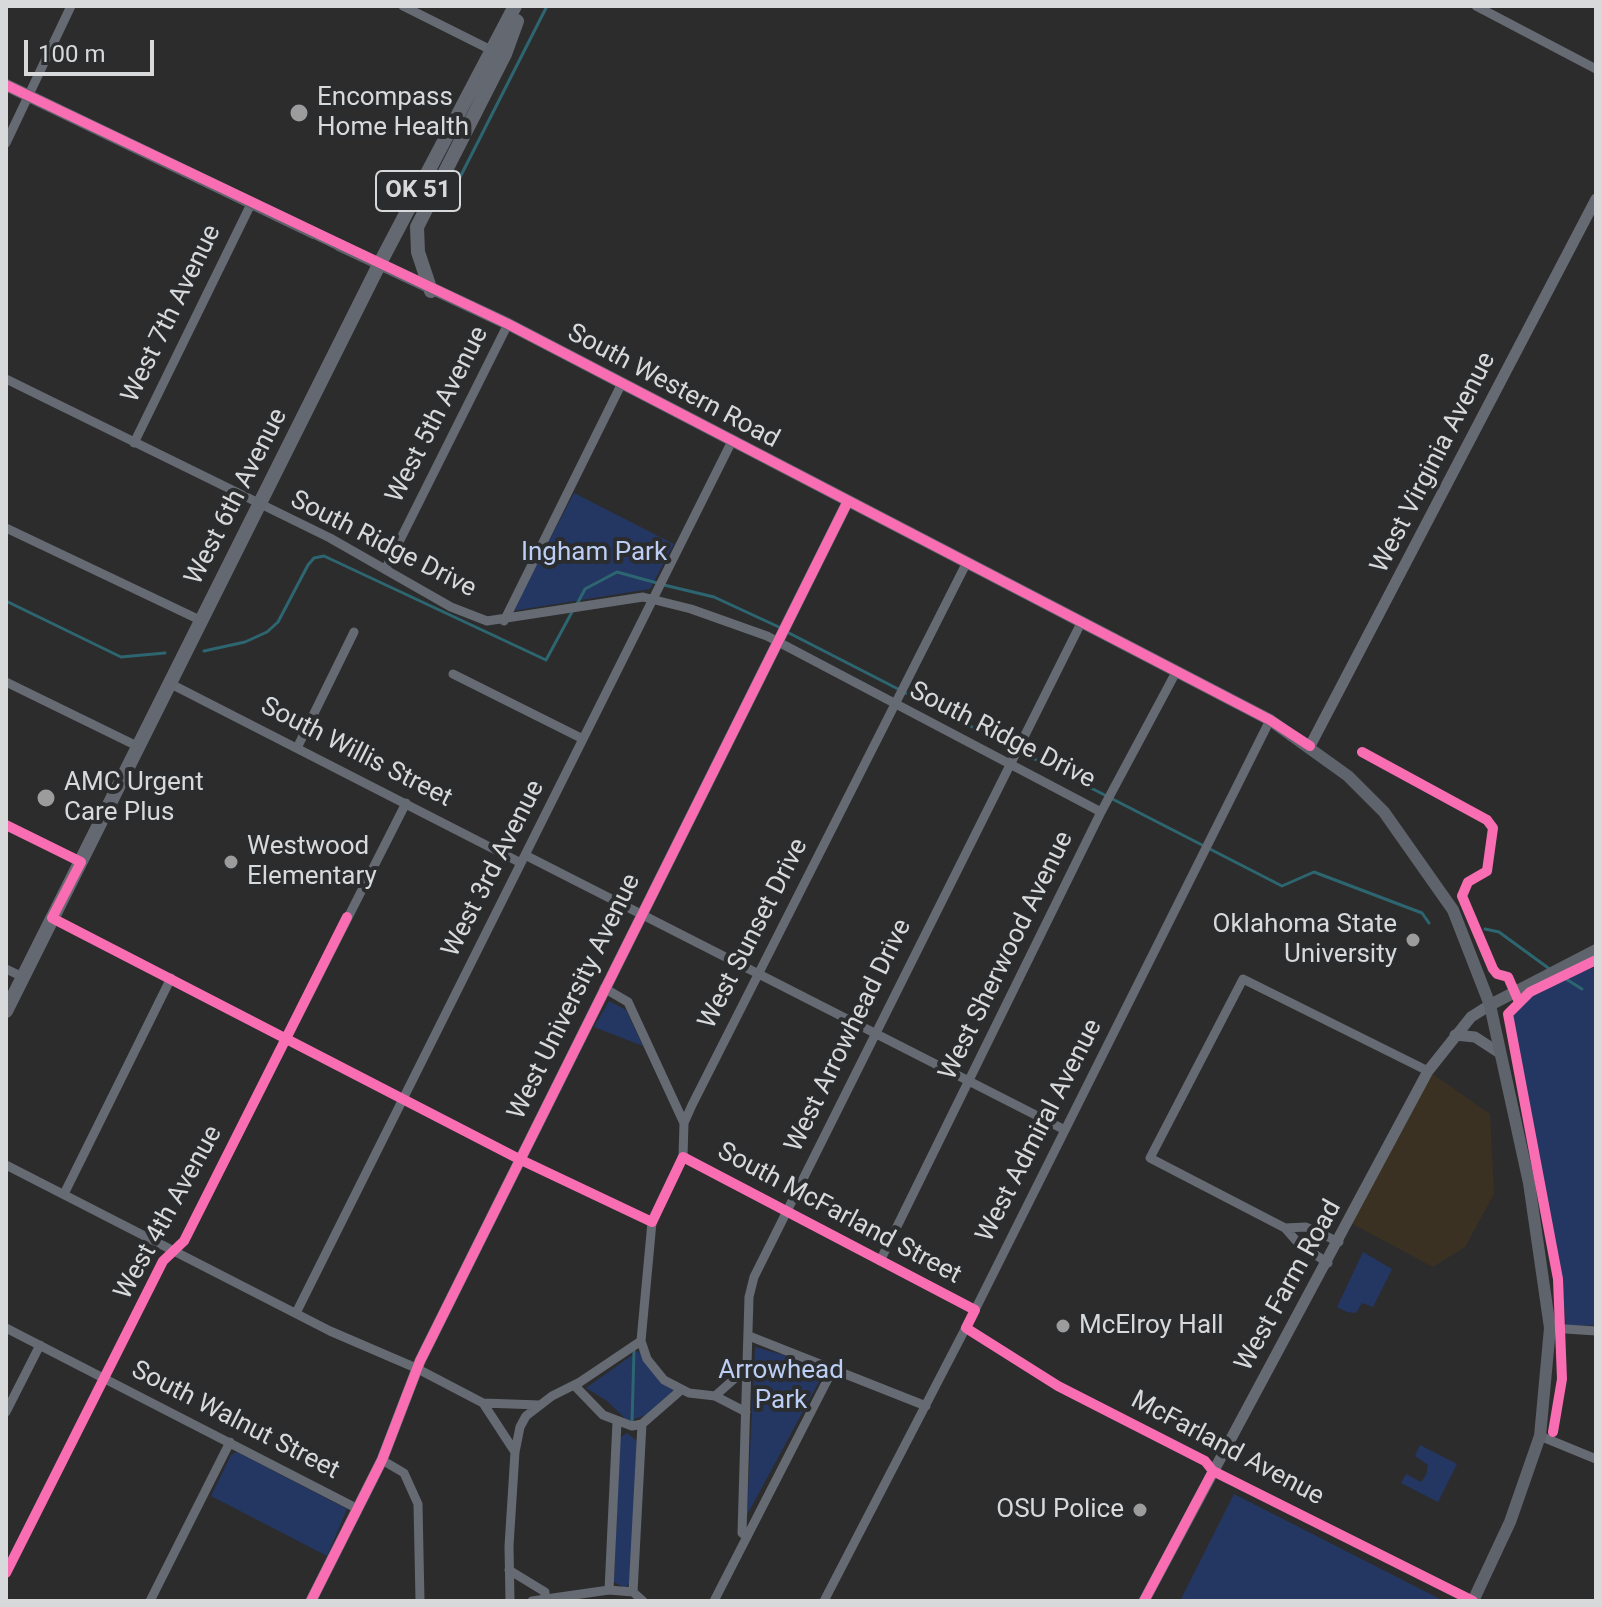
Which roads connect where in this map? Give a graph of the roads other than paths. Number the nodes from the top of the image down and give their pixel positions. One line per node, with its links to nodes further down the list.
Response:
1 (71, 6): 9 (street)
2 (403, 6): 6 (street)
3 (515, 6): 6 (highway, West 6th Avenue / OK 51)
4 (522, 6): 16 (highway)
5 (1476, 6): 7 (street)
6 (493, 51): 15 (highway, West 6th Avenue / OK 51)
7 (1596, 69)
8 (6, 85): 9 (main road, South Western Road)
9 (30, 97): 10 (street); 12 (main road, South Western Road)
10 (6, 143)
11 (1596, 199): 40 (street, West Virginia Avenue)
12 (251, 204): 13 (main road, South Western Road); 20 (street, West 7th Avenue)
13 (314, 233): 14 (street, South Western Road)
14 (339, 245): 15 (main road, South Western Road)
15 (379, 265): 16 (main road, South Western Road); 23 (highway, West 6th Avenue / OK 51)
16 (431, 291): 17 (main road, South Western Road)
17 (508, 324): 19 (main road, South Western Road); 26 (street, West 5th Avenue)
18 (6, 379): 20 (street, South Ridge Drive)
19 (621, 385): 21 (main road, South Western Road); 29 (street)
20 (134, 443): 23 (street, South Ridge Drive)
21 (731, 443): 22 (main road, South Western Road); 27 (street, West 3rd Avenue)
22 (847, 503): 25 (main road, South Western Road); 32 (street, West University Avenue)
23 (259, 506): 26 (street, South Ridge Drive); 28 (highway, West 6th Avenue / OK 51)
24 (6, 528): 28 (street)
25 (966, 564): 30 (main road, South Western Road); 37 (street, West Sunset Drive)
26 (386, 568): 29 (street, South Ridge Drive)
27 (653, 597): 29 (street, South Ridge Drive); 32 (street, South Ridge Drive); 39 (street, West 3rd Avenue)
28 (202, 621): 36 (highway, West 6th Avenue / OK 51)
29 (504, 621)
30 (1081, 623): 33 (main road, South Western Road); 43 (street, West Arrowhead Drive)
31 (354, 632): 42 (street)
32 (781, 633): 37 (street, South Ridge Drive); 49 (street, West University Avenue)
33 (1176, 672): 38 (main road, South Western Road); 45 (street, West Sherwood Avenue)
34 (453, 674): 39 (street)
35 (6, 682): 41 (street)
36 (171, 684): 41 (highway, West 6th Avenue / OK 51); 42 (street, South Willis Street)
37 (894, 705): 43 (street, South Ridge Drive); 53 (street, West Sunset Drive)
38 (1270, 720): 40 (main road, South Western Road); 67 (street, West Admiral Avenue)
39 (583, 739): 47 (street, West 3rd Avenue)
40 (1310, 746): 57 (main road, South Western Road)
41 (139, 747): 48 (highway, West 6th Avenue / OK 51)
42 (297, 748): 44 (street, South Willis Street)
43 (1009, 764): 45 (street, South Ridge Drive); 59 (street, West Arrowhead Drive)
44 (406, 803): 47 (street, South Willis Street); 61 (street, West 4th Avenue)
45 (1104, 808): 64 (street, West Sherwood Avenue)
46 (6, 825): 48 (street)
47 (523, 859): 49 (street, South Willis Street); 65 (street, West 3rd Avenue)
48 (81, 862): 50 (highway, West 6th Avenue / OK 51)
49 (641, 914): 53 (street, South Willis Street); 56 (street, West University Avenue)
50 (52, 918): 54 (highway, West 6th Avenue / OK 51); 55 (street)
51 (1590, 953): 57 (main road)
52 (6, 969): 54 (street)
53 (760, 973): 59 (street, South Willis Street); 66 (street, West Sunset Drive)
54 (23, 977): 58 (highway, West 6th Avenue / OK 51)
55 (171, 978): 61 (street); 71 (street)
56 (604, 988): 66 (street); 69 (street, West University Avenue)
57 (1490, 1005): 60 (street, West Farm Road); 62 (main road, South Western Road)
58 (6, 1011)
59 (876, 1032): 64 (street, South Willis Street); 72 (street, West Arrowhead Drive)
60 (1455, 1035): 62 (street); 63 (street, West Farm Road)
61 (288, 1038): 65 (street); 76 (street, West 4th Avenue)
62 (1498, 1052): 83 (main road, South Western Road)
63 (1428, 1071): 74 (street); 75 (street, West Farm Road)
64 (971, 1081): 67 (street, South Willis Street); 77 (street, West Sherwood Avenue)
65 (404, 1098): 69 (street); 80 (street, West 3rd Avenue)
66 (684, 1123): 68 (street, West Sunset Drive)
67 (1065, 1130): 79 (street, West Admiral Avenue)
68 (683, 1157): 72 (street, South McFarland Street); 73 (street, West Sunset Drive)
69 (519, 1159): 73 (street); 89 (street, West University Avenue)
70 (6, 1165): 71 (street)
71 (64, 1194): 76 (street)
72 (786, 1212): 77 (street, South McFarland Street); 85 (street, West Arrowhead Drive)
73 (652, 1222): 86 (street, West Sunset Drive)
74 (1285, 1228): 75 (street); 78 (street)
75 (1339, 1242): 78 (street, West Farm Road)
76 (176, 1251): 80 (street); 91 (street, West 4th Avenue)
77 (880, 1261): 79 (street, South McFarland Street)
78 (1328, 1263): 107 (street, West Farm Road)
79 (975, 1310): 82 (street, West Admiral Avenue)
80 (296, 1313): 89 (street)
81 (6, 1328): 87 (street, South Walnut Street)
82 (966, 1328): 97 (street, West Admiral Avenue); 107 (street, McFarland Avenue)
83 (1550, 1328): 84 (street); 102 (main road, South Western Road)
84 (1596, 1331)
85 (749, 1336): 88 (street); 90 (street, West Arrowhead Drive)
86 (641, 1341): 92 (street); 93 (street)
87 (40, 1345): 91 (street, South Walnut Street); 98 (street)
88 (834, 1367): 97 (street); 109 (street)
89 (416, 1368): 95 (street); 106 (street, West University Avenue)
90 (748, 1372): 94 (street); 99 (street, West Arrowhead Drive)
91 (104, 1378): 103 (street, South Walnut Street); 110 (street, West 4th Avenue)
92 (574, 1385): 96 (street); 100 (street)
93 (681, 1390): 94 (street); 101 (street)
94 (715, 1396): 99 (street)
95 (483, 1403): 96 (street); 104 (street)
96 (540, 1405): 104 (street)
97 (926, 1406): 123 (street, West Admiral Avenue)
98 (6, 1412)
99 (746, 1412): 109 (street, West Arrowhead Drive)
100 (617, 1422): 101 (street); 112 (street)
101 (642, 1424): 113 (street)
102 (1540, 1436): 105 (street); 125 (main road, South Western Road)
103 (230, 1442): 108 (street, South Walnut Street); 116 (street)
104 (515, 1452): 111 (street)
105 (1596, 1459)
106 (382, 1460): 108 (street, West University Avenue); 114 (street)
107 (1213, 1471): 124 (street, West Farm Road); 125 (street, McFarland Avenue)
108 (358, 1509): 117 (street, West University Avenue)
109 (747, 1537): 122 (street)
110 (7, 1570)
111 (509, 1570): 115 (street); 119 (street)
112 (609, 1590): 113 (street); 115 (street)
113 (633, 1592): 121 (street)
114 (419, 1596): 118 (street)
115 (545, 1598): 120 (street)
116 (150, 1601)
117 (311, 1601)
118 (411, 1601)
119 (510, 1601)
120 (532, 1601)
121 (643, 1601)
122 (714, 1601)
123 (824, 1601)
124 (1144, 1601)
125 (1473, 1601)

